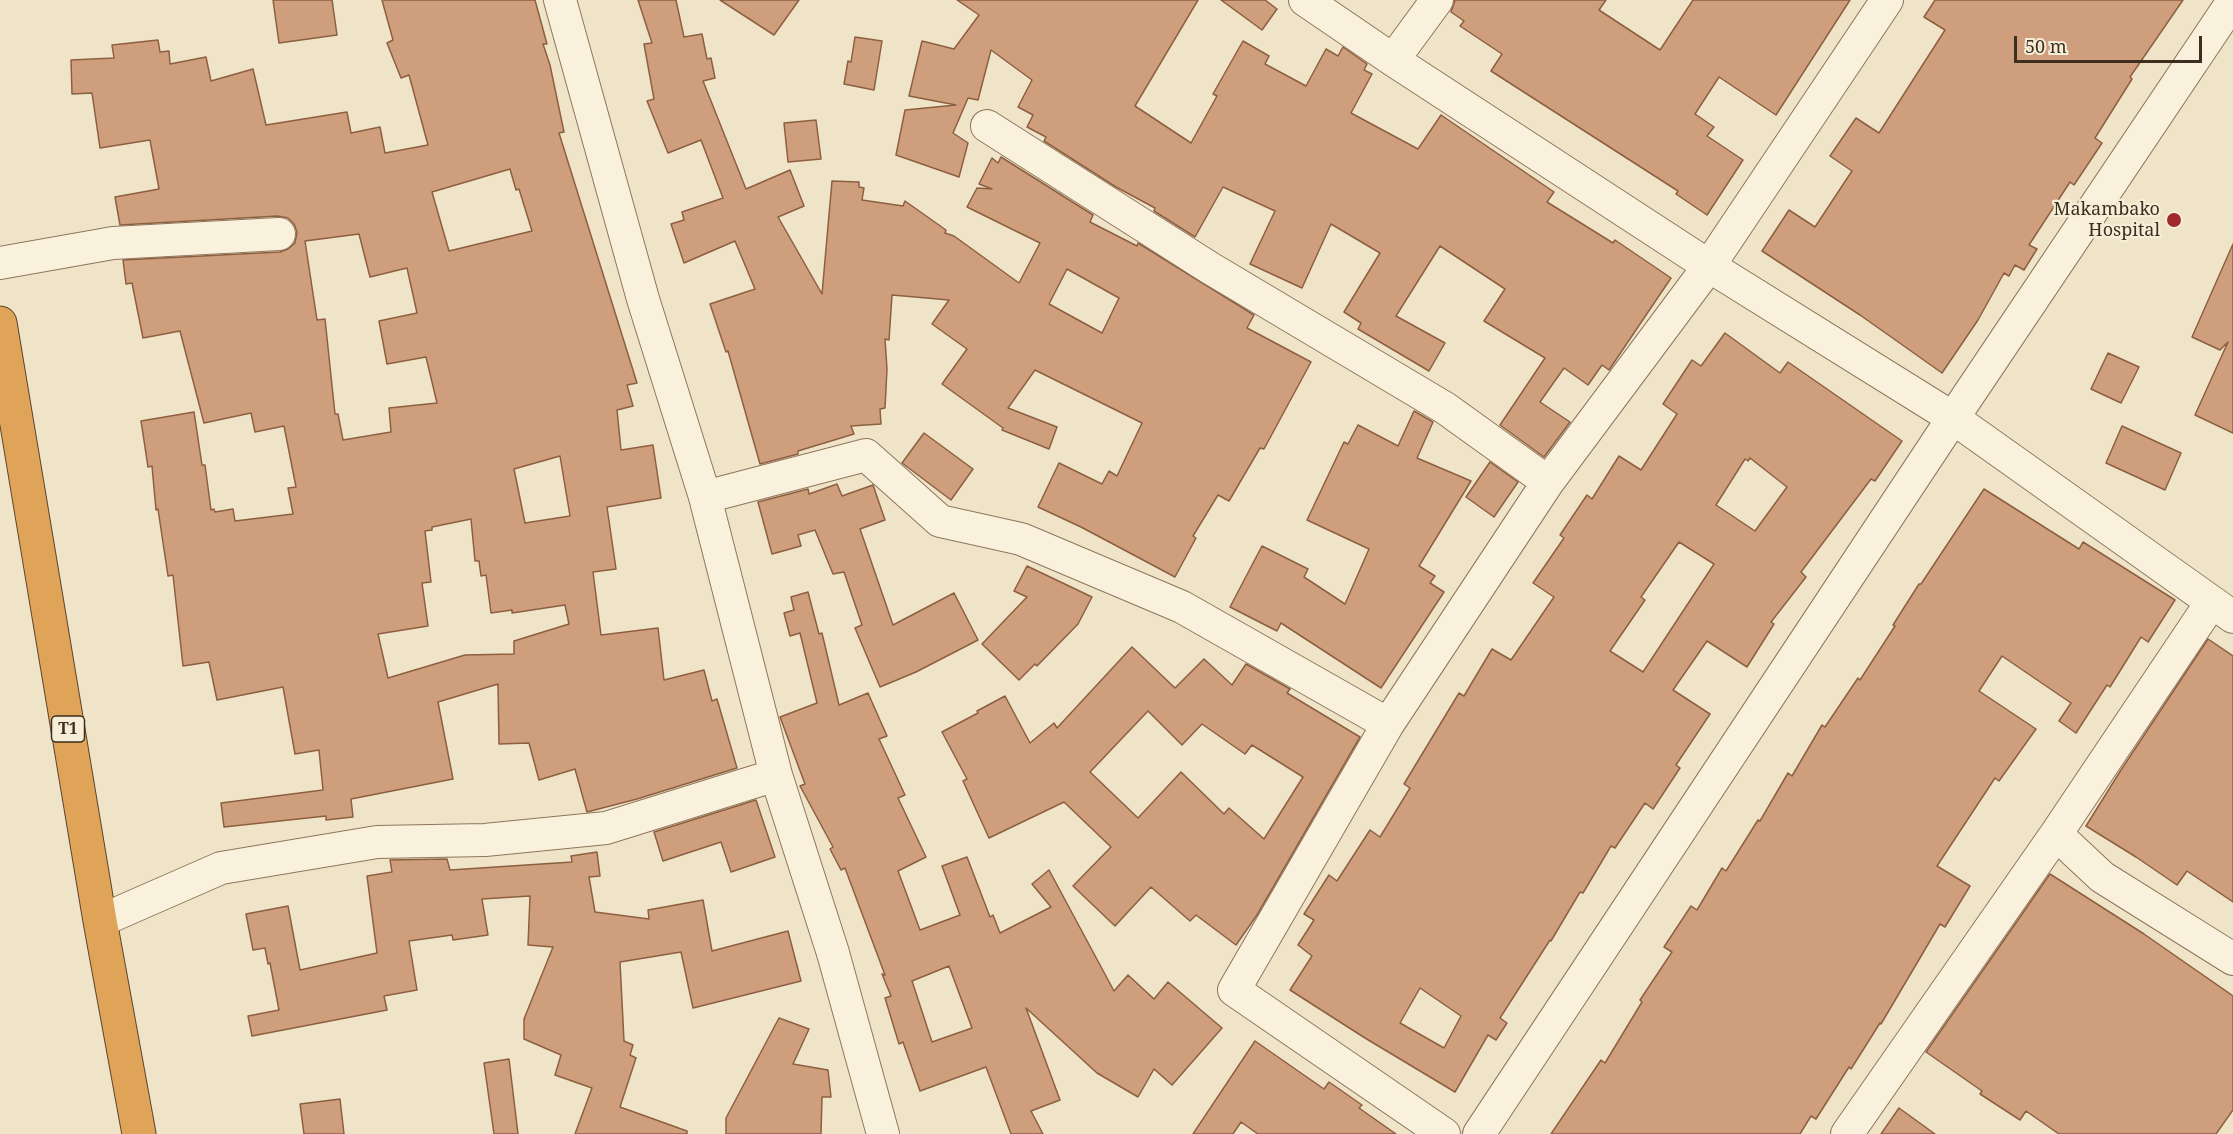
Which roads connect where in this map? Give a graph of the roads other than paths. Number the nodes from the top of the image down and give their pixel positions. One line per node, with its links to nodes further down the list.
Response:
1 (560, 0): 15 (street)
2 (1305, 0): 6 (street)
3 (1437, 0): 6 (street)
4 (1887, 0): 10 (street)
5 (2233, 1): 13 (street)
6 (1393, 60): 10 (street)
7 (987, 126): 14 (street)
8 (279, 234): 9 (street)
9 (0, 263)
10 (1708, 267): 13 (street); 14 (street)
11 (1676, 297): 14 (street)
12 (0, 323): 21 (highway, T1)
13 (1953, 418): 16 (street); 26 (street)
14 (1548, 482): 17 (street)
15 (705, 497): 17 (street); 18 (street)
16 (2222, 610): 19 (street)
17 (1388, 724): 20 (street); 25 (street)
18 (776, 775): 21 (street); 24 (street)
19 (2056, 834): 22 (street); 27 (street)
20 (1332, 849)
21 (100, 921): 23 (highway, T1)
22 (2233, 959)
23 (139, 1134)
24 (883, 1134)
25 (1444, 1134)
26 (1479, 1134)
27 (1847, 1134)

